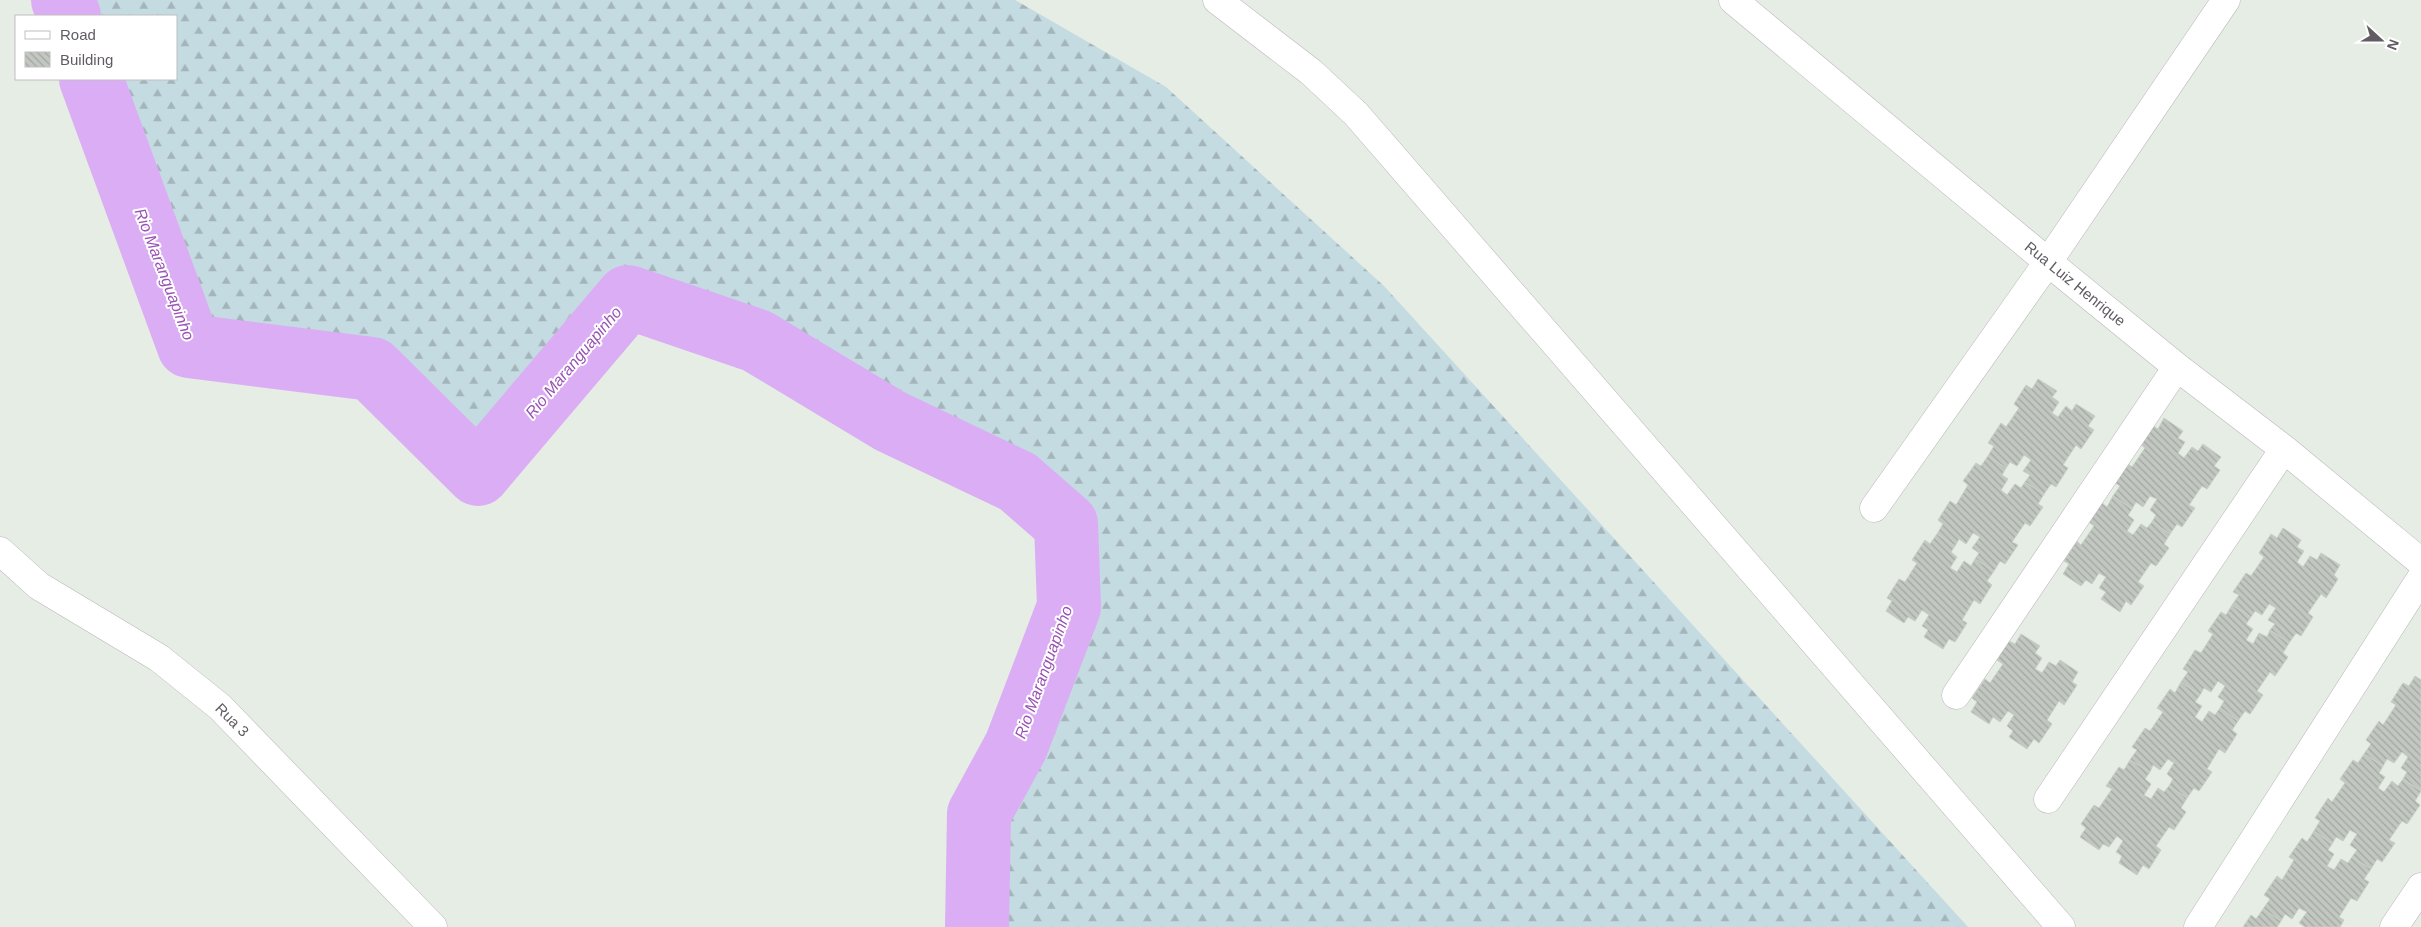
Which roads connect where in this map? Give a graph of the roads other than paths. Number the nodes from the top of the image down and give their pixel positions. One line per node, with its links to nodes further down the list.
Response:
1 (1216, 0): 15 (street)
2 (1733, 0): 4 (street, Rua Luiz Henrique)
3 (2226, 0): 4 (street)
4 (2048, 262): 5 (street, Rua Luiz Henrique); 7 (street)
5 (2177, 367): 6 (street, Rua Luiz Henrique); 11 (street)
6 (2284, 449): 9 (street, Rua Luiz Henrique); 12 (street)
7 (1874, 508)
8 (0, 551): 14 (street, Rua 3)
9 (2421, 562)
10 (2421, 578): 16 (street)
11 (1956, 695)
12 (2048, 799)
13 (2421, 887): 17 (street)
14 (433, 927)
15 (2061, 927)
16 (2198, 927)
17 (2394, 927)

